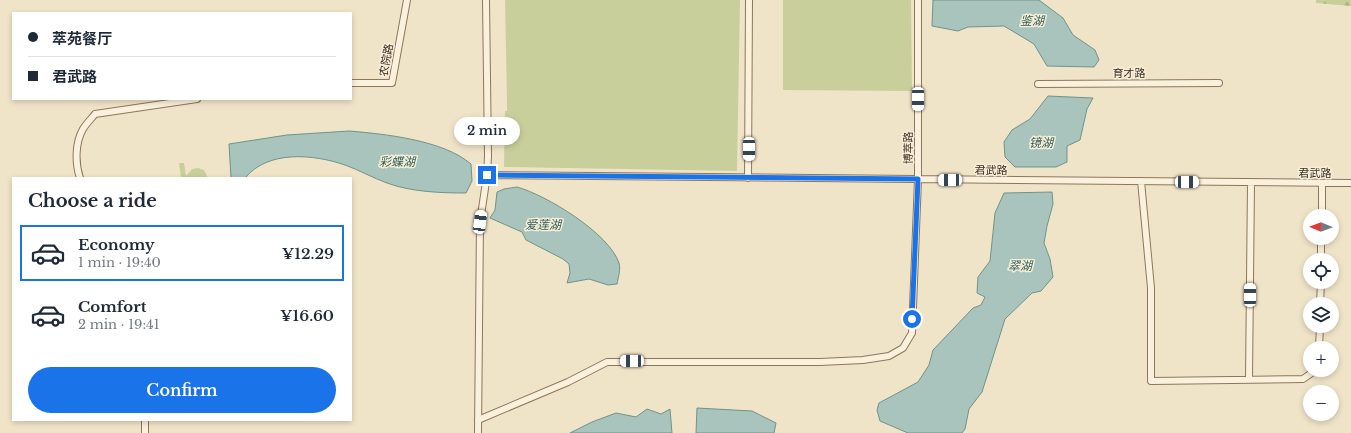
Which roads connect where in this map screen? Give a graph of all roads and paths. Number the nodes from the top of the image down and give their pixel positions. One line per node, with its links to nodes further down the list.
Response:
1 (407, 0): 5 (street, 农院路)
2 (486, 0): 9 (street)
3 (749, 0): 11 (street)
4 (918, 0): 12 (street, 博萃路)
5 (352, 83)
6 (1219, 83): 7 (street, 育才路)
7 (1038, 84)
8 (190, 100): 10 (street)
9 (487, 175): 11 (street, 君武路); 20 (street)
10 (80, 177)
11 (748, 178): 12 (street, 君武路)
12 (918, 179): 13 (street, 君武路); 20 (street, 博萃路)
13 (1141, 181): 14 (street, 君武路); 19 (street)
14 (1251, 182): 15 (street, 君武路); 19 (street)
15 (1322, 183): 16 (street, 君武路); 17 (street)
16 (1351, 183)
17 (1322, 209)
18 (1306, 377): 19 (street)
19 (1249, 380)
20 (478, 420): 23 (street)
21 (145, 421): 22 (street)
22 (146, 433)
23 (478, 433)

